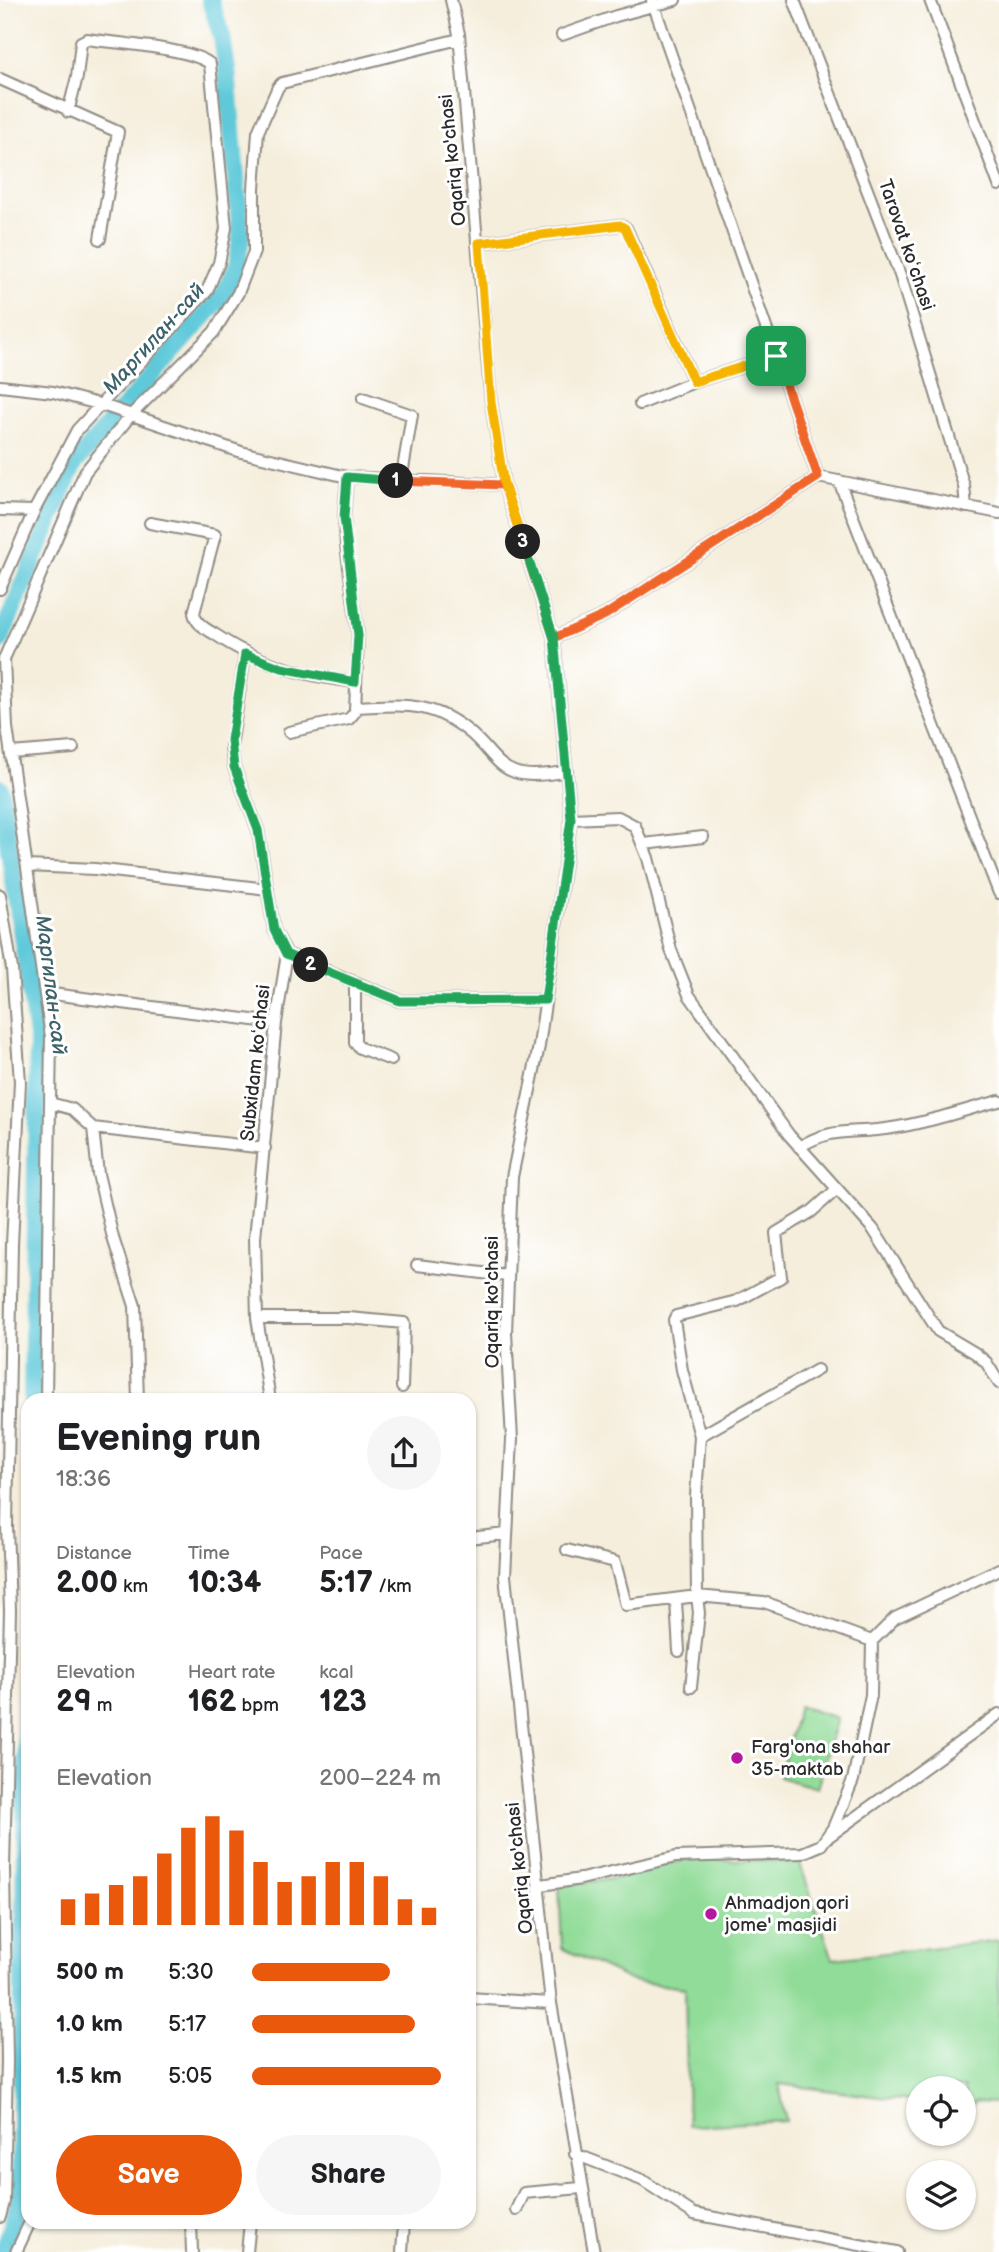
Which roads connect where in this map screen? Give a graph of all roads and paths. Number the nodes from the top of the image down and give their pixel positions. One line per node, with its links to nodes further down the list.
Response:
1 (451, 0): 7 (street, Oqariq ko'chasi)
2 (675, 0): 5 (street)
3 (794, 0): 25 (street, Tarovat koʻchasi)
4 (930, 0): 10 (street)
5 (653, 3): 6 (street); 13 (street)
6 (562, 35)
7 (459, 39): 12 (street, Oqariq ko'chasi); 19 (street)
8 (0, 79): 9 (street)
9 (68, 112): 11 (street); 18 (street)
10 (999, 186)
11 (100, 239)
12 (479, 243): 14 (street); 24 (street, Oqariq ko'chasi)
13 (776, 356): 14 (street); 21 (street)
14 (694, 382): 17 (street)
15 (0, 386): 18 (street)
16 (363, 398): 22 (street)
17 (640, 404)
18 (102, 405): 19 (street); 27 (street)
19 (131, 416): 20 (street); 37 (street)
20 (347, 477): 22 (street); 33 (street)
21 (818, 477): 23 (street); 31 (street)
22 (401, 481): 24 (street)
23 (839, 481): 25 (street); 44 (street)
24 (504, 485): 31 (street, Oqariq ko'chasi)
25 (965, 507): 28 (street)
26 (0, 510): 27 (street)
27 (34, 511): 30 (street)
28 (999, 513)
29 (150, 523): 32 (street)
30 (0, 589)
31 (554, 638): 38 (street, Oqariq ko'chasi)
32 (245, 654): 33 (street); 43 (street)
33 (355, 682): 34 (street)
34 (355, 707): 35 (street); 38 (street)
35 (289, 732)
36 (73, 748): 37 (street)
37 (11, 753): 42 (street)
38 (567, 771): 39 (street, Oqariq ko'chasi)
39 (571, 819): 41 (street); 49 (street, Oqariq ko'chasi)
40 (703, 837): 41 (street)
41 (644, 844): 55 (street)
42 (27, 866): 43 (street); 48 (street)
43 (268, 889): 46 (street)
44 (999, 893)
45 (0, 895): 68 (street)
46 (286, 954): 47 (street); 50 (street, Subxidam koʻchasi)
47 (355, 984): 49 (street); 51 (street)
48 (45, 993): 50 (street); 53 (street)
49 (545, 1000): 59 (street, Oqariq ko'chasi)
50 (276, 1023): 56 (street, Subxidam koʻchasi)
51 (391, 1060)
52 (999, 1101): 55 (street)
53 (50, 1102): 54 (street); 64 (street)
54 (93, 1128): 56 (street); 65 (street)
55 (799, 1147): 57 (street)
56 (265, 1149): 60 (street, Subxidam koʻchasi)
57 (836, 1191): 62 (street); 67 (street)
58 (417, 1265): 59 (street)
59 (508, 1276): 69 (street, Oqariq ko'chasi)
60 (257, 1318): 63 (street); 66 (street, Subxidam koʻchasi)
61 (817, 1370): 67 (street)
62 (999, 1383)
63 (402, 1387)
64 (46, 1393)
65 (138, 1393)
66 (269, 1393)
67 (700, 1436): 73 (street)
68 (3, 1526): 86 (street)
69 (506, 1534): 70 (street); 80 (street, Oqariq ko'chasi)
70 (476, 1537)
71 (568, 1550): 74 (street)
72 (999, 1569): 75 (street)
73 (697, 1596): 74 (street); 75 (street); 77 (street)
74 (676, 1601): 76 (street)
75 (873, 1641): 79 (street)
76 (679, 1651)
77 (691, 1687)
78 (999, 1714): 79 (street)
79 (825, 1840): 80 (street)
80 (541, 1885): 82 (street, Oqariq ko'chasi)
81 (476, 1998): 82 (street)
82 (551, 2003): 83 (street, Oqariq ko'chasi)
83 (575, 2154): 84 (street, Oqariq ko'chasi); 96 (street)
84 (581, 2188): 85 (street); 95 (street, Oqariq ko'chasi)
85 (516, 2210)
86 (0, 2217)
87 (27, 2229): 91 (street)
88 (191, 2229): 92 (street)
89 (249, 2229): 93 (street)
90 (404, 2229): 94 (street)
91 (16, 2252)
92 (192, 2252)
93 (247, 2252)
94 (402, 2252)
95 (594, 2252)
96 (897, 2252)

